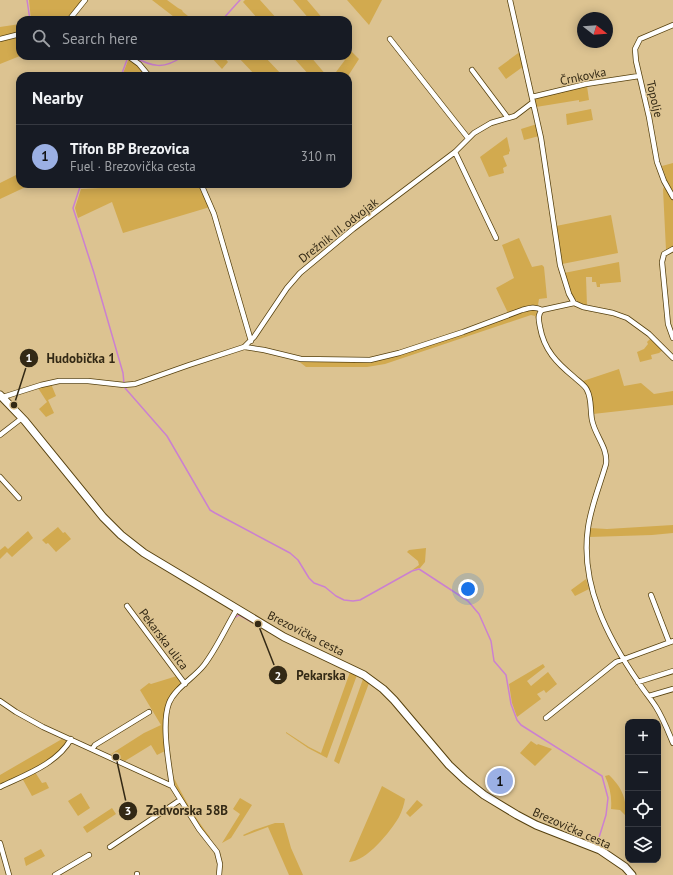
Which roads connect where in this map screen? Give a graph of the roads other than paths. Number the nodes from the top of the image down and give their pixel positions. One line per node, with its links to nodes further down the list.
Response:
1 (85, 0): 3 (street)
2 (510, 0): 12 (street)
3 (73, 16)
4 (673, 25): 11 (street, Topolje)
5 (16, 35): 6 (street)
6 (0, 39)
7 (390, 39): 15 (street)
8 (134, 60): 10 (street)
9 (472, 70): 14 (street)
10 (146, 72)
11 (639, 76): 12 (street, Črnkovka); 18 (street, Topolje)
12 (532, 97): 13 (street)
13 (532, 103): 14 (street, Drežnik III. odvojak); 21 (street)
14 (508, 118): 15 (street, Drežnik III. odvojak)
15 (468, 138): 16 (street, Drežnik III. odvojak)
16 (455, 152): 19 (street); 24 (street, Drežnik III. odvojak)
17 (203, 188): 24 (street)
18 (673, 197)
19 (496, 238)
20 (673, 249): 23 (street)
21 (574, 303): 22 (street); 26 (street)
22 (542, 310): 25 (street); 36 (street)
23 (673, 338)
24 (251, 341): 25 (street, Drežnik III. odvojak)
25 (244, 347): 27 (street)
26 (673, 358)
27 (1, 396): 28 (main road, Brezovička cesta)
28 (22, 418): 29 (street); 34 (main road, Brezovička cesta)
29 (0, 435)
30 (0, 477): 31 (street)
31 (19, 498)
32 (652, 595): 35 (street)
33 (127, 606): 39 (street, Pekarska ulica)
34 (237, 609): 39 (street, Pekarska ulica); 57 (main road, Brezovička cesta)
35 (671, 641): 36 (street)
36 (624, 659): 38 (street); 44 (street)
37 (673, 671): 38 (street)
38 (638, 682): 41 (street)
39 (185, 684): 48 (street, Pekarska ulica)
40 (673, 689): 41 (street)
41 (649, 696): 46 (street)
42 (0, 701): 45 (street)
43 (149, 712): 47 (street)
44 (546, 718)
45 (71, 739): 47 (street); 49 (street)
46 (673, 743)
47 (93, 748): 48 (street)
48 (172, 786): 50 (street)
49 (0, 787)
50 (180, 800): 52 (street); 56 (street)
51 (0, 843): 54 (street)
52 (110, 847)
53 (89, 855): 55 (street)
54 (9, 875)
55 (55, 875)
56 (219, 875)
57 (632, 875)

